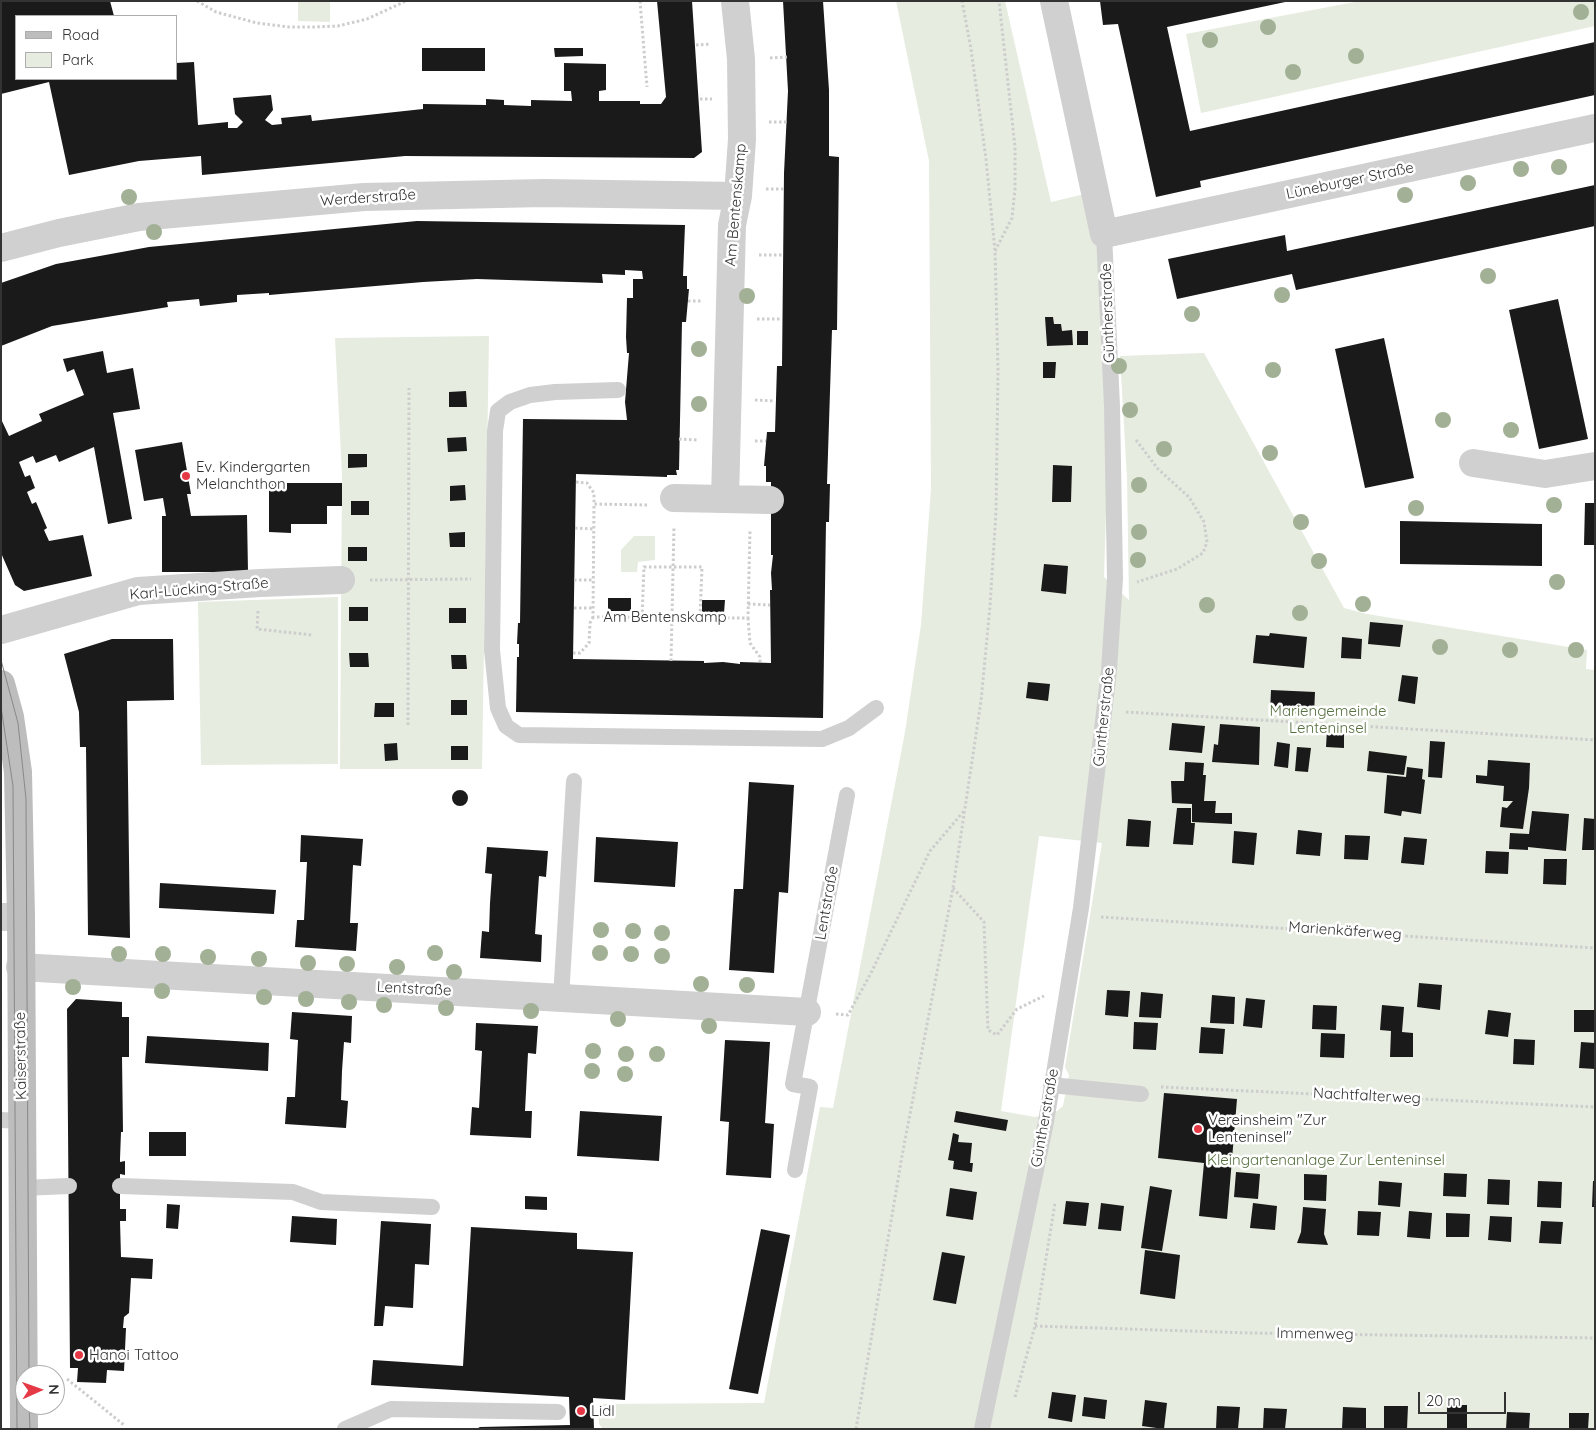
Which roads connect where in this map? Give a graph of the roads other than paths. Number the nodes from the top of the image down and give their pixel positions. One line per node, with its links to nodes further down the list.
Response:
1 (734, 1): 4 (street, Am Bentenskamp)
2 (1054, 1): 5 (street, Güntherstraße)
3 (1595, 128): 5 (street, Lüneburger Straße)
4 (749, 192): 6 (street, Werderstraße); 10 (street, Am Bentenskamp)
5 (1104, 234): 21 (lane, Güntherstraße)
6 (1, 248)
7 (618, 390): 14 (lane)
8 (1473, 463): 9 (street)
9 (1595, 466)
10 (673, 502)
11 (341, 580): 12 (street, Karl-Lücking-Straße)
12 (1, 630)
13 (1, 684): 17 (main road, Kaiserstraße)
14 (876, 708)
15 (574, 781): 19 (lane)
16 (847, 794): 20 (lane, Lentstraße)
17 (11, 917): 18 (main road, Kaiserstraße)
18 (20, 967): 19 (street, Lentstraße); 23 (main road, Kaiserstraße)
19 (562, 998): 20 (street, Lentstraße)
20 (807, 1012): 24 (lane, Lentstraße)
21 (1051, 1085): 22 (lane); 32 (lane, Güntherstraße)
22 (1141, 1094)
23 (12, 1120): 27 (main road, Kaiserstraße)
24 (795, 1170)
25 (69, 1186): 27 (lane)
26 (120, 1186): 28 (lane)
27 (22, 1188): 30 (main road, Kaiserstraße)
28 (432, 1207)
29 (558, 1412): 31 (lane)
30 (24, 1429)
31 (345, 1429)
32 (982, 1429)

